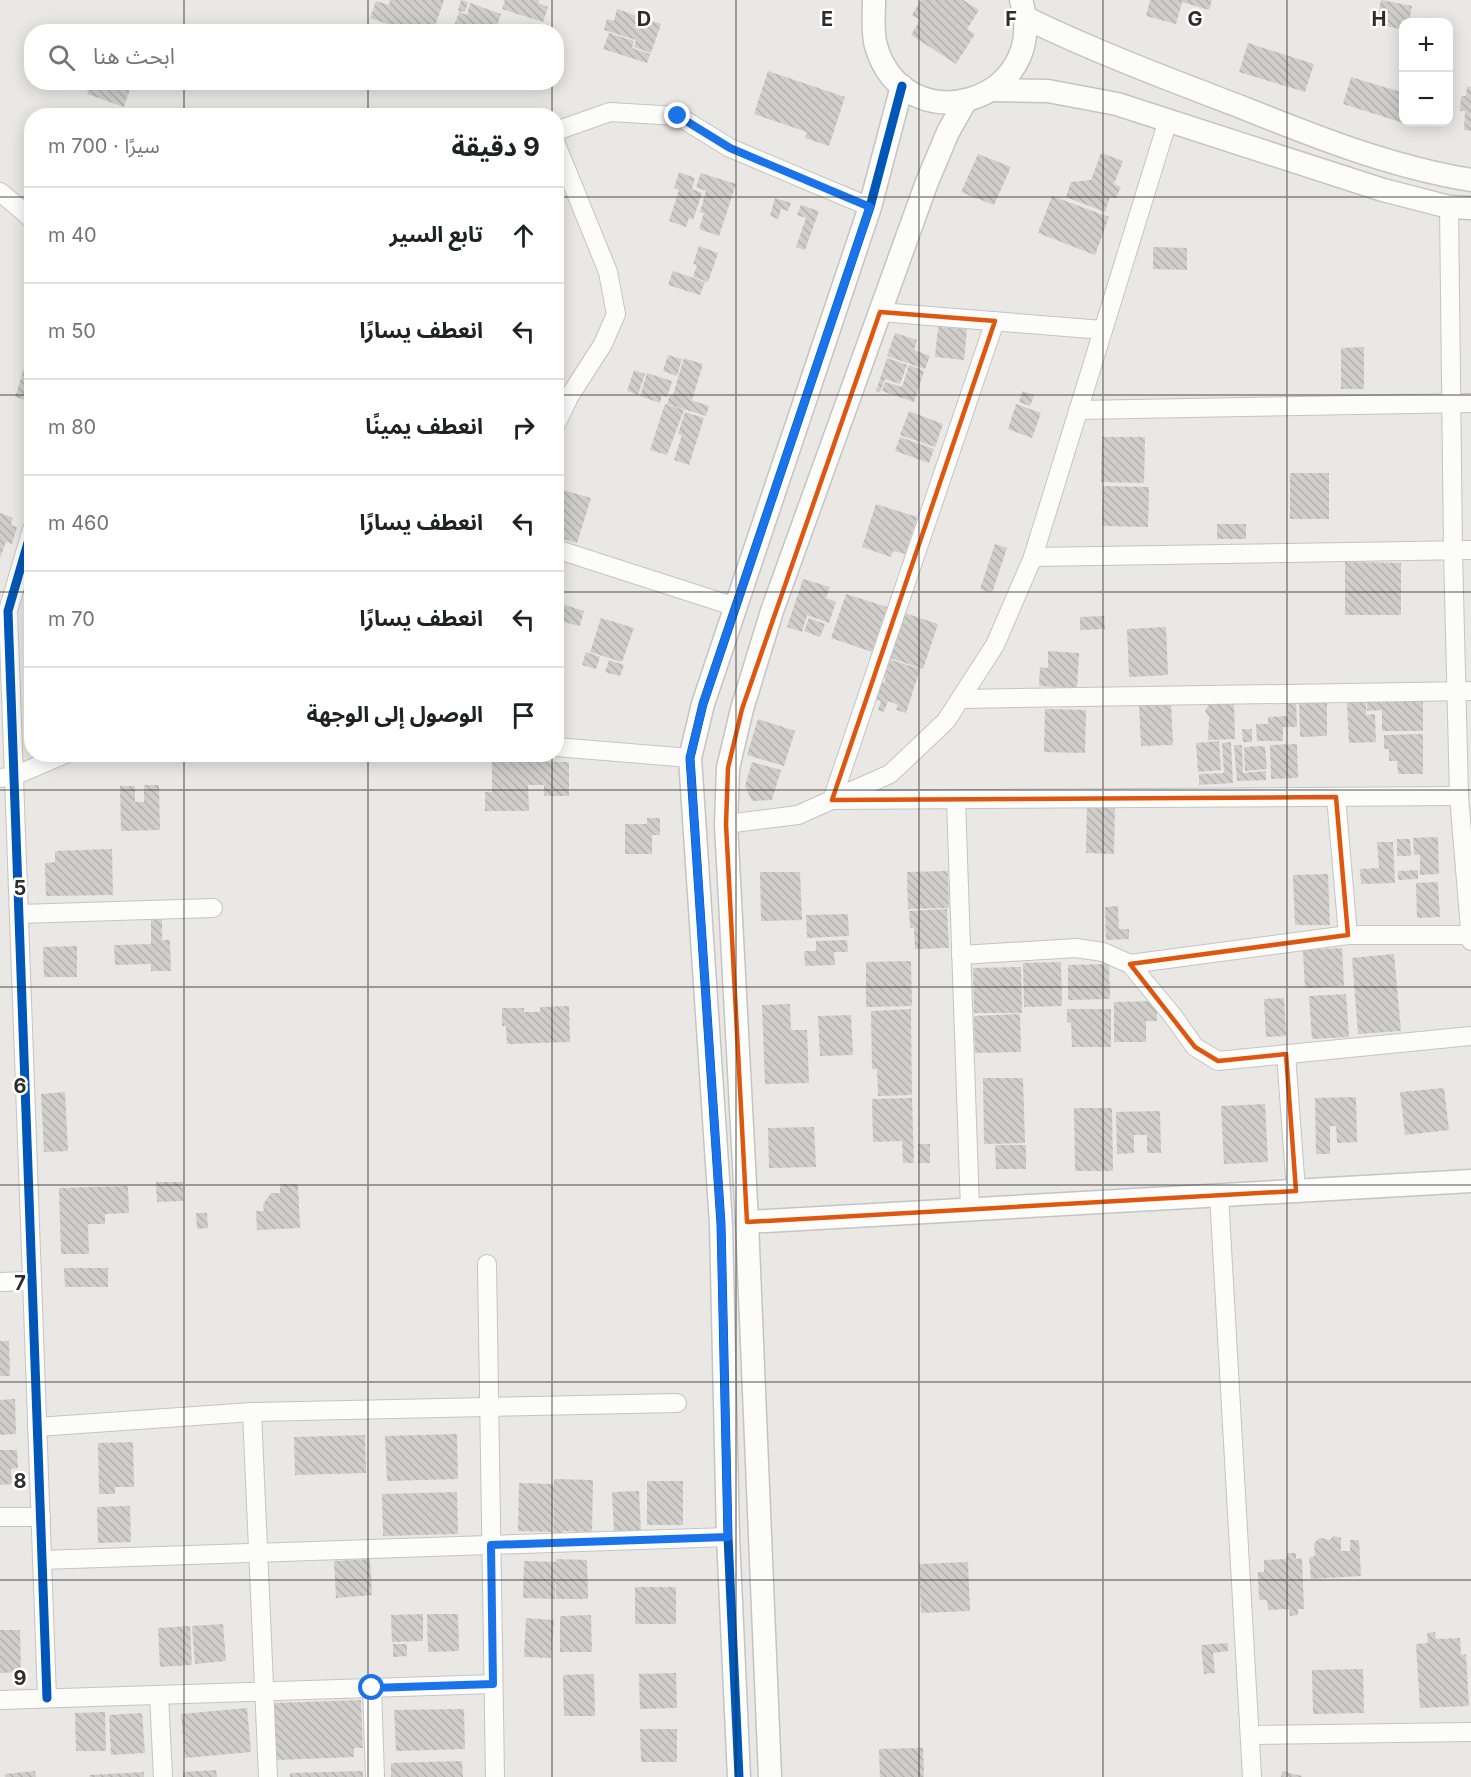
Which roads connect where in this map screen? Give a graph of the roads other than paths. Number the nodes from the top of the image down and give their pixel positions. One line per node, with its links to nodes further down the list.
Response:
1 (874, 0): 3 (street)
2 (1023, 9): 4 (street); 9 (street)
3 (902, 86): 5 (street); 11 (street)
4 (994, 90): 5 (street); 6 (street)
5 (965, 102): 14 (street)
6 (1168, 120): 12 (street); 16 (street)
7 (564, 128): 11 (street)
8 (564, 164): 19 (street)
9 (1471, 180)
10 (0, 192): 13 (street)
11 (870, 207): 25 (street)
12 (1460, 208): 17 (street)
13 (24, 212)
14 (880, 312): 15 (street); 36 (street)
15 (995, 321): 16 (street); 34 (street)
16 (1103, 330): 20 (street)
17 (1451, 403): 18 (street); 20 (street); 21 (street)
18 (1471, 403)
19 (564, 407)
20 (1078, 410): 24 (street)
21 (1462, 550): 24 (street); 26 (street)
22 (564, 552): 25 (street)
23 (24, 556): 31 (street)
24 (1033, 557): 27 (street)
25 (736, 607): 29 (street)
26 (1464, 691): 27 (street); 32 (street)
27 (960, 699): 34 (street)
28 (564, 748): 29 (street)
29 (690, 758): 60 (street)
30 (45, 762): 31 (street)
31 (7, 777): 38 (street)
32 (1459, 796): 33 (street); 40 (street)
33 (1336, 797): 35 (street); 39 (street)
34 (832, 800): 35 (street); 36 (street)
35 (956, 800): 42 (street)
36 (726, 824): 50 (street)
37 (213, 908): 38 (street)
38 (19, 914): 52 (street)
39 (1348, 935): 40 (street); 43 (street)
40 (1470, 935): 41 (street)
41 (1471, 941)
42 (961, 955): 43 (street); 49 (street)
43 (1130, 964): 45 (street)
44 (1471, 1036): 45 (street)
45 (1286, 1054): 47 (street)
46 (1471, 1182): 47 (street)
47 (1296, 1191): 48 (street)
48 (1219, 1196): 49 (street); 71 (street)
49 (970, 1209): 50 (street)
50 (747, 1222): 77 (street)
51 (487, 1264): 55 (street)
52 (32, 1281): 53 (street); 57 (street)
53 (0, 1282)
54 (677, 1403): 55 (street)
55 (489, 1409): 56 (street); 61 (street)
56 (252, 1412): 57 (street); 62 (street)
57 (38, 1427): 59 (street)
58 (0, 1517): 59 (street)
59 (40, 1517): 63 (street)
60 (728, 1537): 61 (street); 76 (street)
61 (491, 1545): 62 (street); 64 (street)
62 (258, 1553): 63 (street); 66 (street)
63 (42, 1560): 68 (street)
64 (493, 1684): 65 (street); 75 (street)
65 (372, 1688): 66 (street); 74 (street)
66 (264, 1691): 67 (street); 73 (street)
67 (159, 1695): 68 (street); 72 (street)
68 (47, 1698): 69 (street)
69 (0, 1700)
70 (1471, 1732): 71 (street)
71 (1250, 1735): 78 (street)
72 (163, 1777)
73 (268, 1777)
74 (375, 1777)
75 (495, 1777)
76 (739, 1777)
77 (770, 1777)
78 (1252, 1777)

